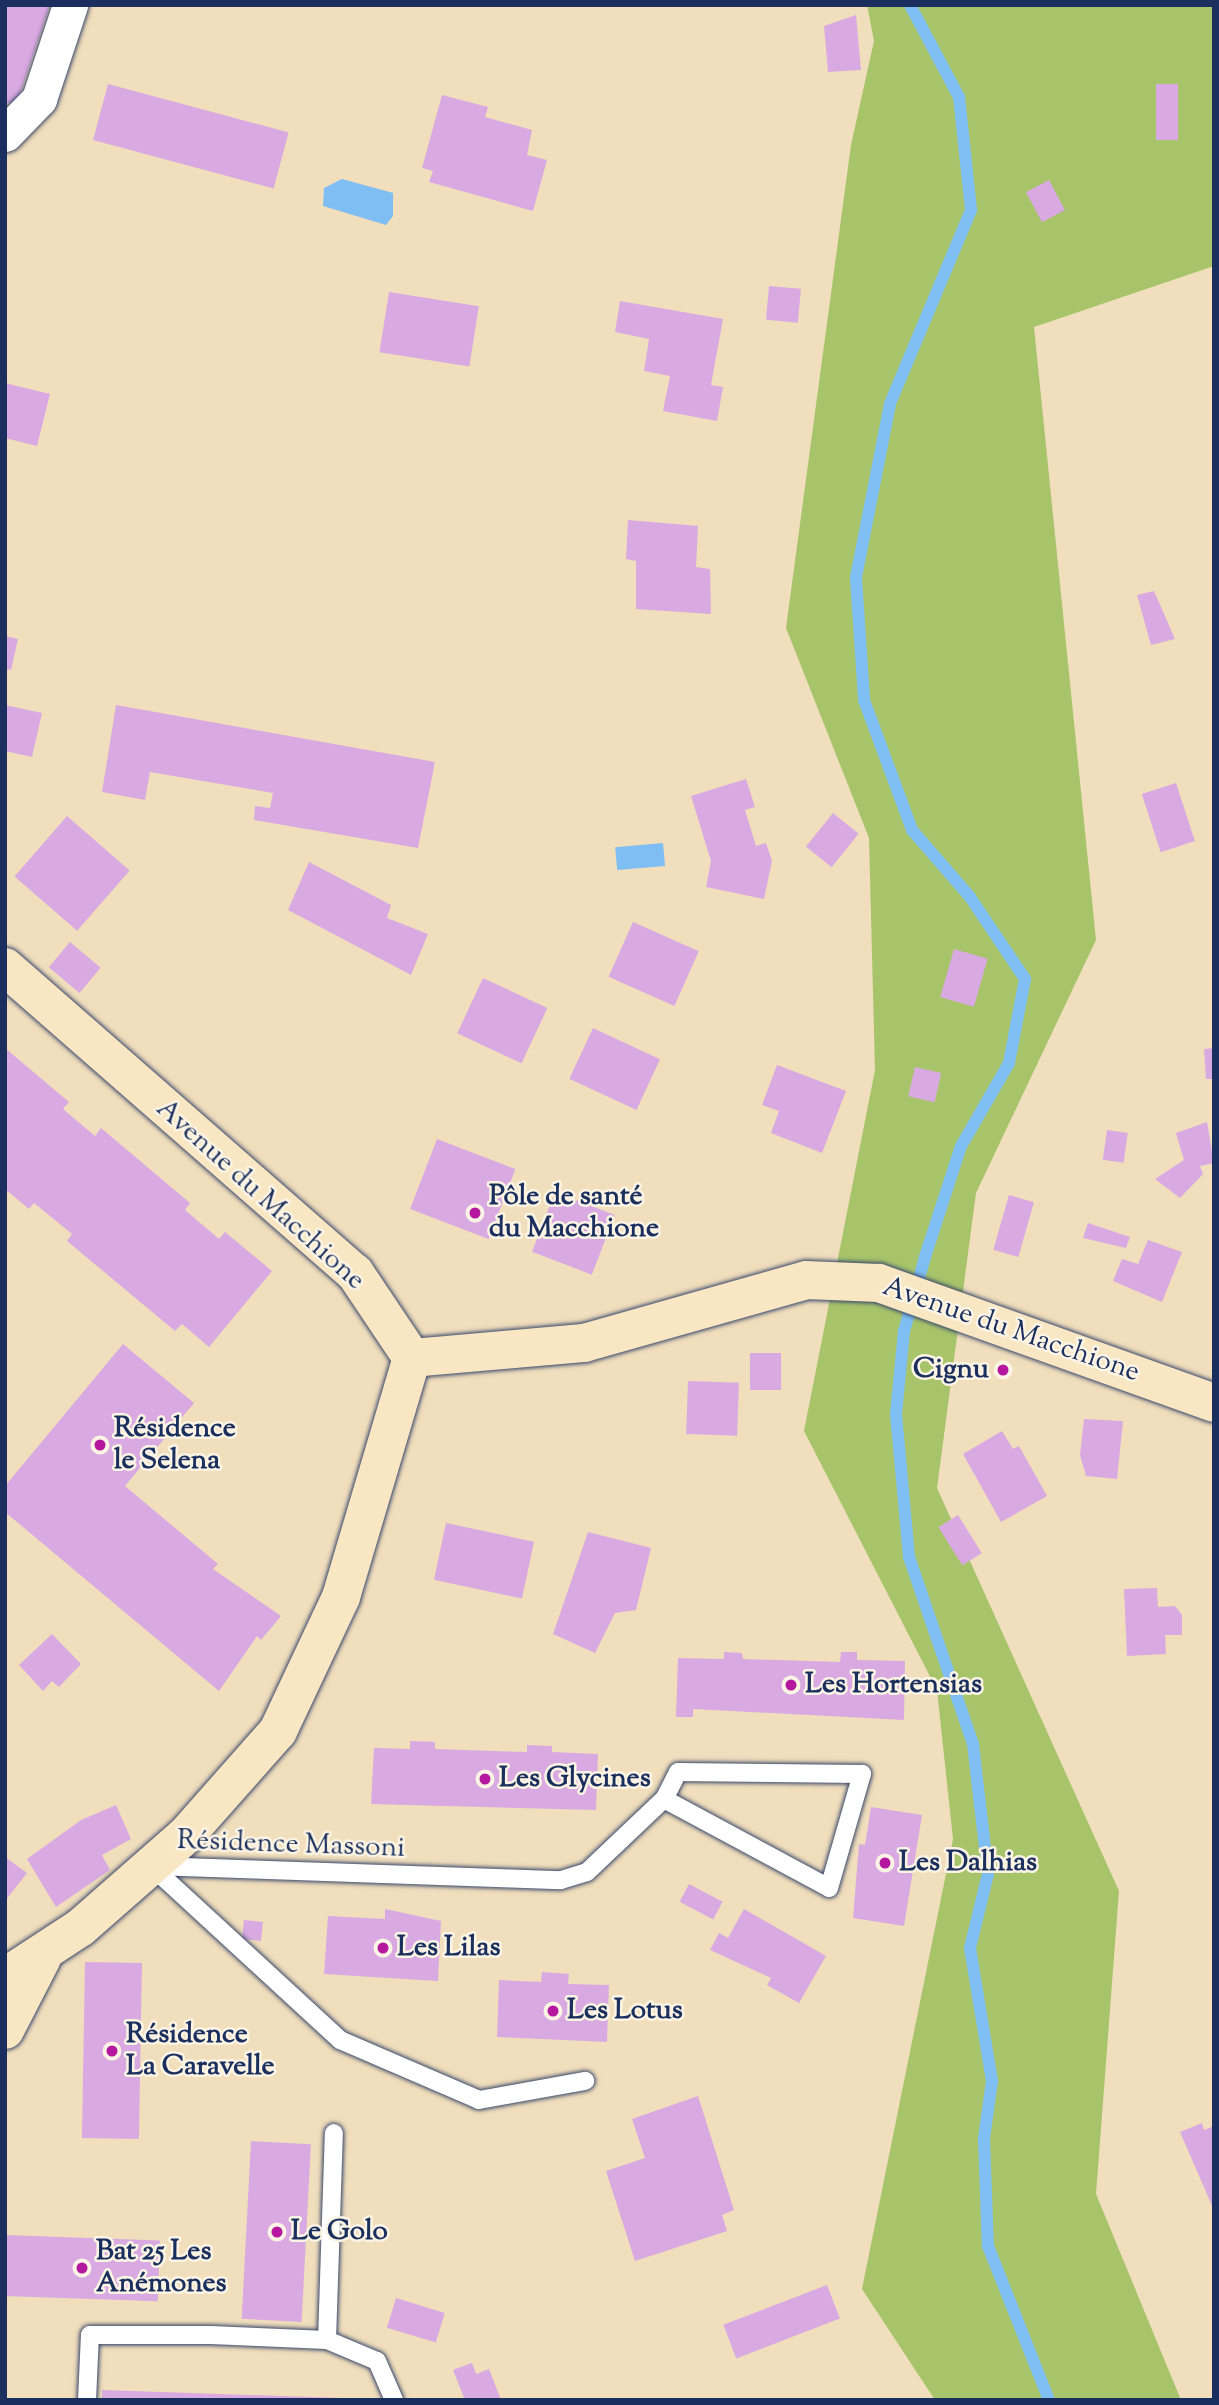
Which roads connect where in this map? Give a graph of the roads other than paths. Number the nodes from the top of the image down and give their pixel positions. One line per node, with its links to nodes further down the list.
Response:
1 (70, 5): 2 (street)
2 (5, 134)
3 (5, 967): 4 (main road, Avenue du Macchione)
4 (412, 1357): 5 (main road, Avenue du Macchione); 7 (main road)
5 (1214, 1403)
6 (664, 1799): 6 (lane, Résidence Massoni); 7 (lane, Résidence Massoni)
7 (151, 1866): 8 (main road); 11 (lane, Résidence Massoni)
8 (42, 1958): 9 (main road); 10 (main road)
9 (5, 1977)
10 (5, 2029)
11 (585, 2081)
12 (334, 2133): 13 (lane)
13 (327, 2340): 14 (lane); 15 (lane)
14 (87, 2400)
15 (394, 2400)

